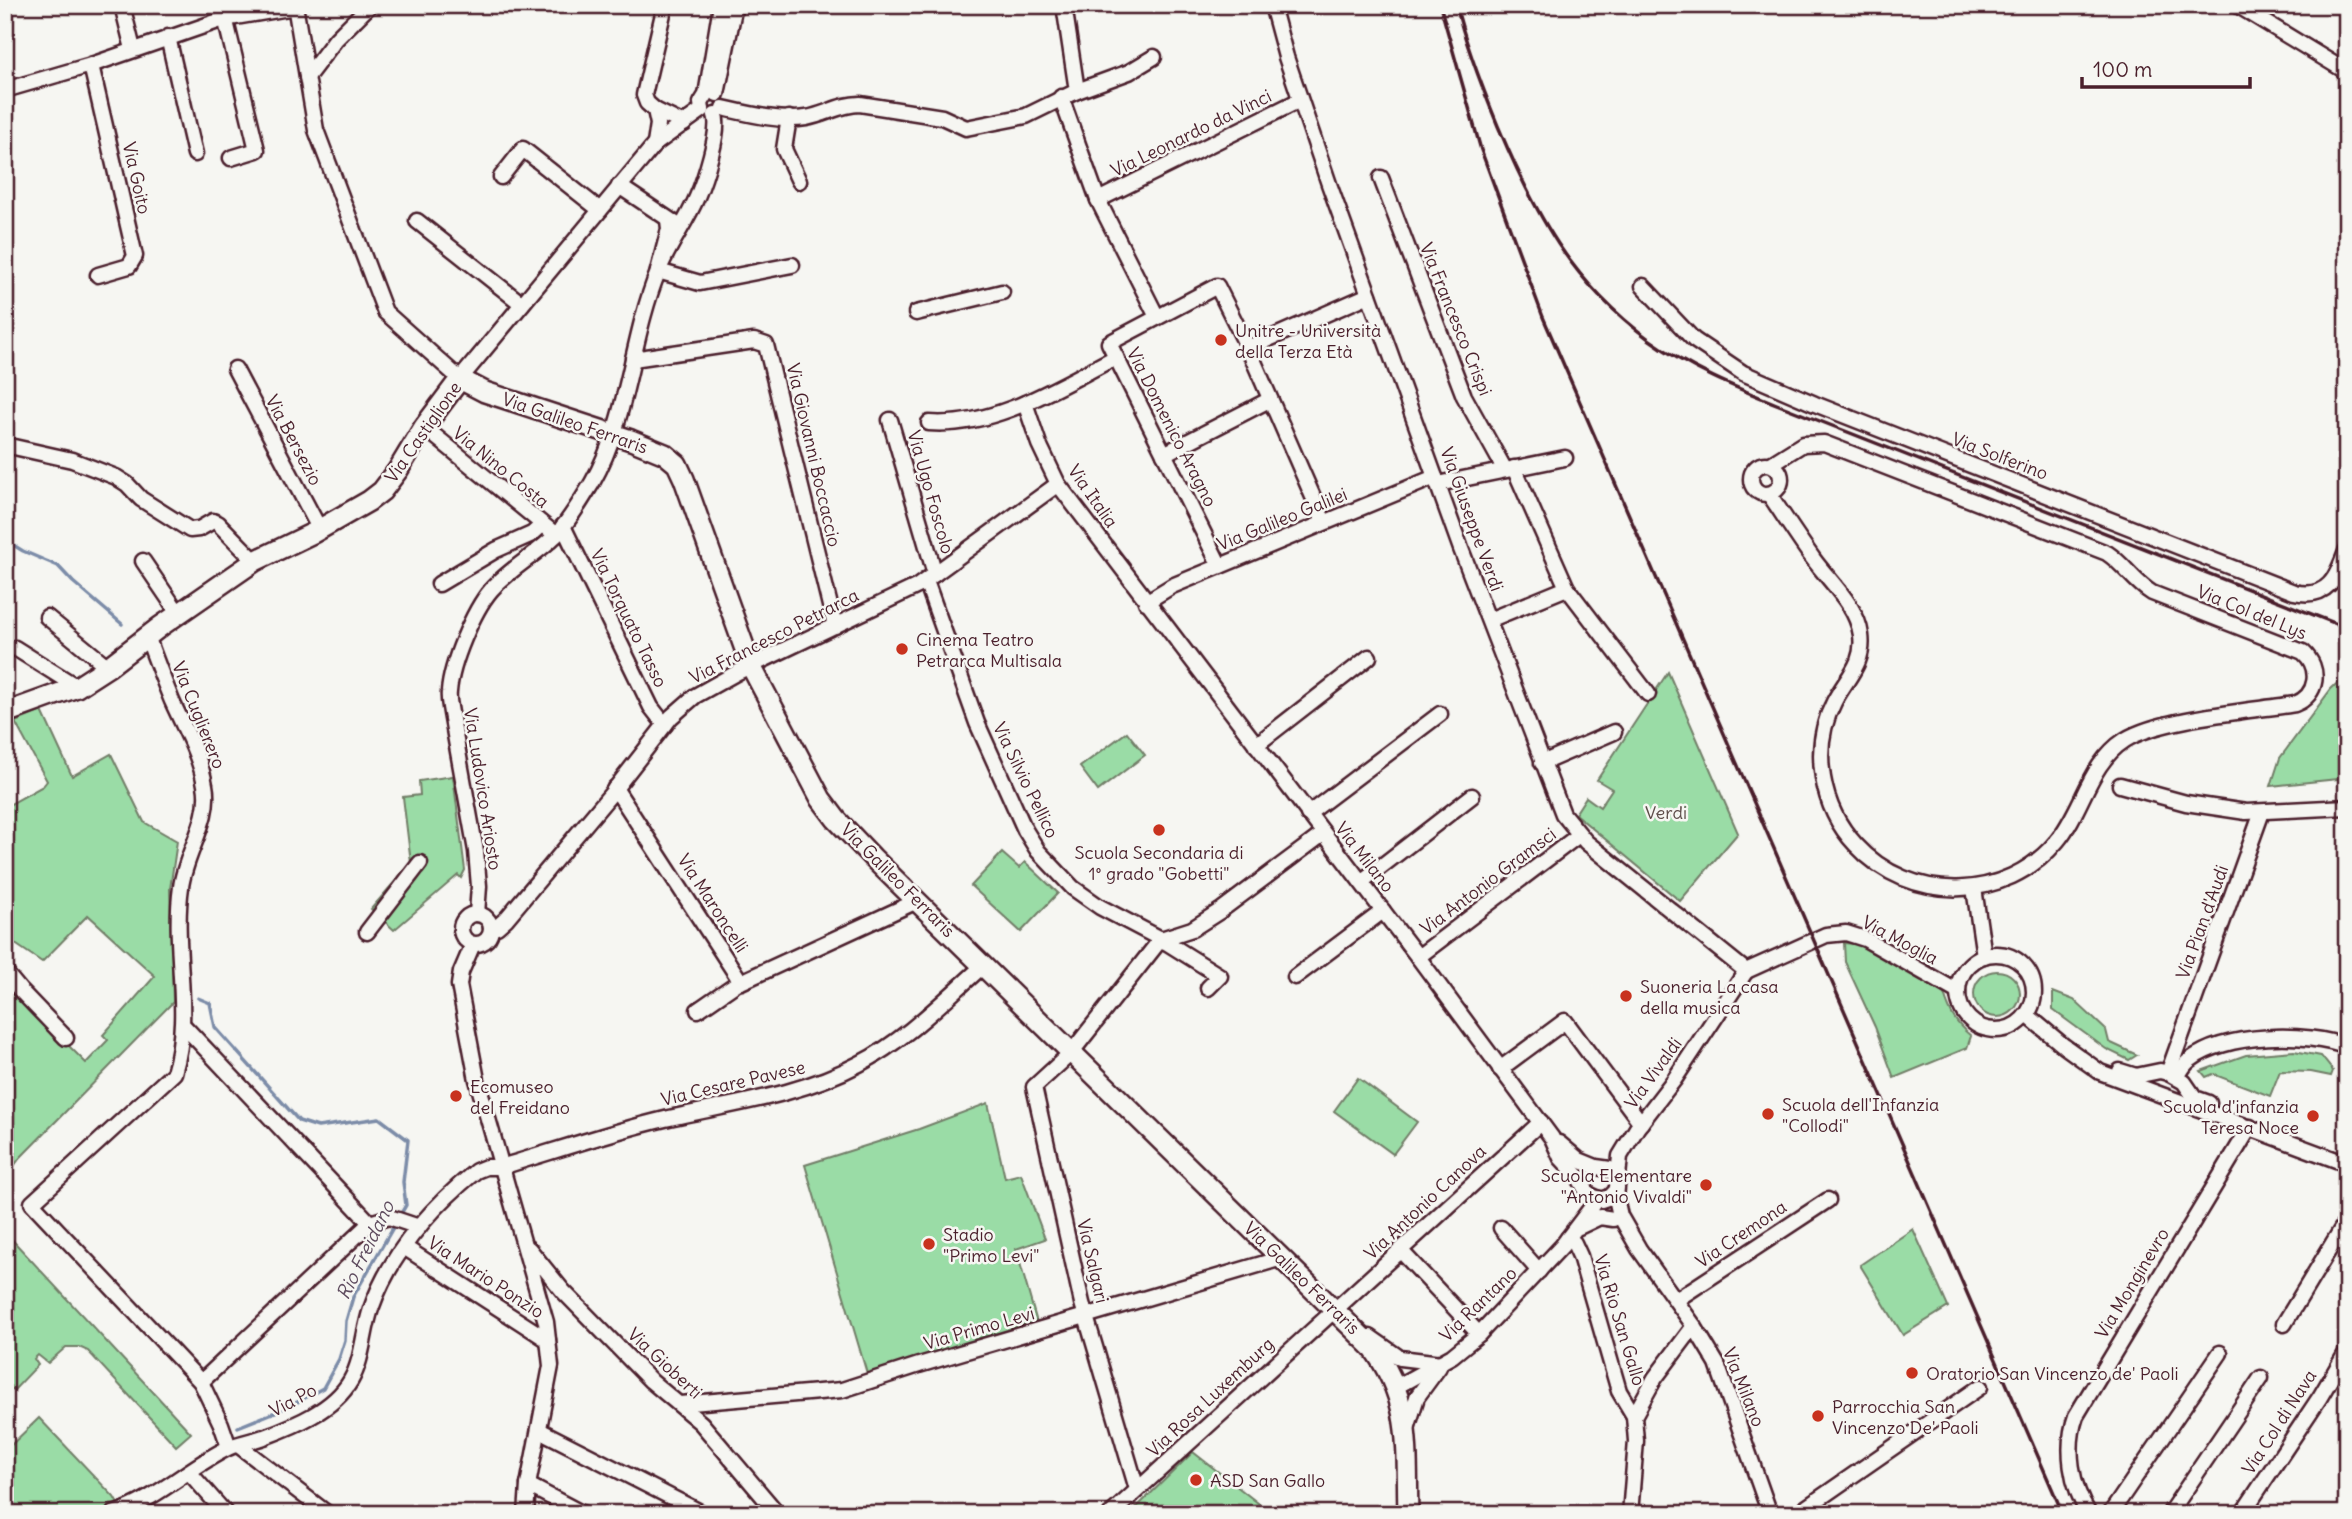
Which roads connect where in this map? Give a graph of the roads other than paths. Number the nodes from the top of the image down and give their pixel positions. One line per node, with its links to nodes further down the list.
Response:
1 (122, 5): 13 (street)
2 (370, 5): 17 (street)
3 (665, 5): 23 (street)
4 (721, 5): 20 (street)
5 (735, 5): 20 (street)
6 (1064, 5): 19 (street)
7 (1272, 5): 22 (street, Via Giuseppe Verdi)
8 (2237, 5): 10 (street)
9 (295, 6): 11 (street); 17 (street)
10 (2257, 10): 16 (street)
11 (223, 12): 12 (street); 29 (street)
12 (168, 37): 13 (street); 28 (street)
13 (133, 49): 15 (street)
14 (1154, 57): 19 (street)
15 (91, 65): 18 (street); 41 (street, Via Goito)
16 (2347, 72)
17 (307, 77): 52 (street)
18 (5, 90)
19 (1077, 91): 21 (street)
20 (712, 94): 24 (street); 24 (street, Via Ludovico Ariosto)
21 (1061, 97): 25 (street); 34 (street)
22 (1300, 100): 34 (street, Via Leonardo da Vinci); 44 (street, Via Giuseppe Verdi)
23 (654, 110): 26 (street); 27 (street)
24 (714, 111): 25 (street); 26 (street, Via Castiglione); 38 (street, Via Ludovico Ariosto)
25 (789, 118): 32 (street)
26 (684, 124): 27 (street, Via Castiglione)
27 (655, 144): 33 (street, Via Castiglione)
28 (195, 154)
29 (231, 158)
30 (501, 177): 35 (street)
31 (1381, 178): 63 (street, Via Francesco Crispi)
32 (799, 181)
33 (619, 186): 35 (street, Via Castiglione); 37 (street)
34 (1098, 200): 47 (street)
35 (600, 209): 45 (street, Via Castiglione)
36 (417, 220): 45 (street)
37 (668, 220): 38 (street); 40 (street)
38 (686, 222): 40 (street, Via Ludovico Ariosto)
39 (792, 265): 40 (street)
40 (658, 271): 50 (street, Via Ludovico Ariosto)
41 (98, 275)
42 (1643, 286): 71 (street, Via Solferino)
43 (1002, 292): 46 (street)
44 (1369, 295): 48 (street); 64 (street, Via Giuseppe Verdi)
45 (522, 304): 52 (street, Via Castiglione)
46 (916, 313)
47 (1157, 317): 48 (street); 49 (street, Via Domenico Aragno)
48 (1248, 348): 53 (street)
49 (1116, 357): 54 (street); 60 (street, Via Domenico Aragno)
50 (633, 359): 58 (street, Via Ludovico Ariosto); 82 (street, Via Giovanni Boccaccio)
51 (235, 369): 69 (street, Via Bersezio)
52 (460, 379): 57 (main road, Via Castiglione); 58 (main road, Via Galileo Ferraris)
53 (1269, 400): 60 (street); 67 (street)
54 (1025, 402): 56 (street); 65 (street, Via Italia)
55 (890, 420): 75 (street, Via Ugo Foscolo)
56 (929, 424)
57 (424, 427): 68 (street, Via Nino Costa); 69 (main road, Via Castiglione)
58 (613, 435): 70 (street, Via Ludovico Ariosto); 86 (main road, Via Galileo Ferraris)
59 (5, 445): 73 (street)
60 (1164, 454): 74 (street, Via Domenico Aragno)
61 (1565, 458): 63 (street, Via Galileo Galilei)
62 (1771, 464): 66 (street); 66 (street, Via Col del Lys); 106 (street, Via Col del Lys)
63 (1510, 469): 64 (street, Via Galileo Galilei); 77 (street)
64 (1436, 481): 67 (street, Via Galileo Galilei); 81 (street, Via Giuseppe Verdi)
65 (1058, 484): 75 (street, Via Francesco Petrarca); 78 (street, Via Italia)
66 (1769, 494): 106 (street, Via Col del Lys)
67 (1324, 522): 74 (street, Via Galileo Galilei)
68 (542, 525): 70 (street, Via Nino Costa); 76 (street)
69 (320, 530): 73 (main road, Via Castiglione)
70 (559, 531): 92 (street, Via Torquato Tasso); 109 (street, Via Ludovico Ariosto)
71 (2347, 549)
72 (144, 561): 79 (street)
73 (255, 561): 79 (main road, Via Castiglione)
74 (1220, 566): 78 (street, Via Galileo Galilei)
75 (930, 577): 82 (street, Via Francesco Petrarca); 112 (street, Via Silvio Pellico)
76 (439, 584)
77 (1567, 588): 81 (street); 89 (street)
78 (1146, 602): 94 (street, Via Milano)
79 (179, 614): 83 (main road, Via Castiglione)
80 (47, 617): 87 (street)
81 (1489, 620): 95 (street, Via Giuseppe Verdi)
82 (835, 626): 86 (street, Via Francesco Petrarca)
83 (147, 636): 87 (main road, Via Castiglione); 125 (street, Via Cuglierero)
84 (15, 648): 88 (street)
85 (1370, 657): 94 (street)
86 (751, 666): 92 (street, Via Francesco Petrarca); 107 (main road, Via Galileo Ferraris)
87 (108, 667): 88 (main road, Via Castiglione)
88 (76, 687): 90 (main road, Via Castiglione)
89 (1648, 694)
90 (5, 713)
91 (1440, 714): 101 (street)
92 (664, 725): 97 (street, Via Francesco Petrarca)
93 (1614, 732): 95 (street)
94 (1256, 745): 101 (street, Via Milano)
95 (1542, 763): 103 (street, Via Giuseppe Verdi)
96 (2120, 785): 100 (street)
97 (615, 788): 110 (street, Via Francesco Petrarca); 120 (street, Via Maroncelli)
98 (1472, 796): 105 (street)
99 (2347, 807): 100 (street)
100 (2262, 812): 127 (street, Via Pian d'Audi)
101 (1308, 814): 102 (street, Via Milano)
102 (1323, 834): 105 (street, Via Milano); 112 (street)
103 (1579, 835): 115 (street, Via Antonio Gramsci); 117 (street, Via Giuseppe Verdi)
104 (421, 863): 111 (street)
105 (1360, 882): 108 (street, Via Milano)
106 (1974, 888): 114 (street)
107 (917, 901): 116 (main road, Via Galileo Ferraris); 120 (street, Via Maroncelli)
108 (1382, 911): 115 (street, Via Milano); 119 (street)
109 (477, 914): 110 (street); 113 (street, Via Ludovico Ariosto)
110 (491, 928): 113 (street)
111 (367, 932)
112 (1161, 939): 121 (street, Via Silvio Pellico); 129 (street)
113 (473, 944): 140 (street)
114 (1984, 956): 122 (street); 124 (street)
115 (1418, 957): 131 (street, Via Milano)
116 (984, 965): 129 (main road, Via Galileo Ferraris); 140 (street, Via Cesare Pavese)
117 (1746, 971): 122 (street, Via Moglia); 136 (street, Via Vivaldi)
118 (5, 972): 126 (street)
119 (1295, 977)
120 (740, 981): 123 (street)
121 (1208, 988)
122 (1958, 992): 124 (street)
123 (698, 1010)
124 (2027, 1015): 132 (street)
125 (183, 1026): 147 (street); 168 (street, Via Cuglierero)
126 (66, 1038)
127 (2179, 1045): 130 (street); 133 (street, Via Pian d'Audi)
128 (2347, 1046): 130 (street)
129 (1071, 1053): 155 (main road, Via Galileo Ferraris); 159 (street, Via Salgari)
130 (2200, 1054): 133 (street)
131 (1500, 1069): 135 (street, Via Milano); 136 (street)
132 (2100, 1072): 133 (street); 134 (street)
133 (2173, 1075): 134 (street)
134 (2232, 1120): 137 (street)
135 (1541, 1122): 138 (street, Via Milano); 154 (street, Via Antonio Canova)
136 (1639, 1125): 141 (street, Via Vivaldi); 142 (street, Via Vivaldi)
137 (2250, 1127): 139 (street); 192 (street, Via Monginevro)
138 (1552, 1138): 141 (street, Via Milano); 143 (street, Via Milano)
139 (2344, 1162)
140 (501, 1167): 148 (street, Via Po); 151 (street)
141 (1599, 1167): 142 (street, Via Milano); 143 (street)
142 (1617, 1184): 143 (street); 153 (street, Via Milano)
143 (1592, 1194): 145 (street, Via Milano); 150 (street, Via Rantano)
144 (1828, 1200): 157 (street, Via Cremona)
145 (1613, 1219): 150 (street); 153 (street, Via Milano)
146 (2347, 1220): 160 (street)
147 (370, 1223): 148 (street); 168 (street)
148 (419, 1227): 152 (street, Via Po)
149 (1501, 1228): 156 (street, Via Rantano)
150 (1570, 1234): 156 (street, Via Rantano); 172 (street, Via Rio San Gallo)
151 (523, 1242): 163 (street); 171 (street, Via Gioberti)
152 (404, 1247): 163 (street, Via Mario Ponzio); 175 (street, Via Po)
153 (1639, 1249): 157 (street, Via Milano)
154 (1401, 1251): 158 (street, Via Antonio Canova); 162 (street)
155 (1282, 1258): 158 (main road, Via Galileo Ferraris); 159 (street, Via Primo Levi)
156 (1539, 1270): 162 (street, Via Rantano)
157 (1676, 1300): 161 (street, Via Milano)
158 (1341, 1315): 166 (street, Via Rantano); 169 (main road, Via Galileo Ferraris); 178 (street, Via Rosa Luxemburg)
159 (1086, 1316): 171 (street, Via Primo Levi); 178 (street, Via Salgari)
160 (2284, 1324)
161 (1694, 1326): 172 (street, Via Rio San Gallo); 190 (street, Via Milano)
162 (1479, 1334): 166 (street, Via Rantano)
163 (548, 1340): 173 (street)
164 (2347, 1351): 195 (street, Via Col di Nava)
165 (2220, 1353): 193 (street)
166 (1442, 1363): 169 (street, Via Rantano); 174 (street, Via Rantano)
167 (2261, 1378): 194 (street)
168 (201, 1382): 175 (street)
169 (1396, 1387): 174 (main road, Via Galileo Ferraris)
170 (1980, 1387): 191 (street)
171 (680, 1404): 186 (street, Via Gioberti)
172 (1634, 1416): 189 (street, Via Rio San Gallo)
173 (539, 1430): 177 (street); 185 (street)
174 (1405, 1436): 188 (main road, Via Galileo Ferraris)
175 (234, 1446): 176 (street, Via Po); 182 (street)
176 (189, 1472): 179 (street, Via Po); 181 (street)
177 (528, 1485): 183 (street); 184 (street)
178 (1137, 1489): 187 (street, Via Rosa Luxemburg)
179 (130, 1510): 180 (street, Via Po)
180 (113, 1514)
181 (226, 1514)
182 (328, 1514)
183 (526, 1514)
184 (583, 1514)
185 (704, 1514)
186 (778, 1514)
187 (1111, 1514)
188 (1408, 1514)
189 (1630, 1514)
190 (1770, 1514)
191 (1797, 1514)
192 (2089, 1514)
193 (2110, 1514)
194 (2169, 1514)
195 (2242, 1514)

